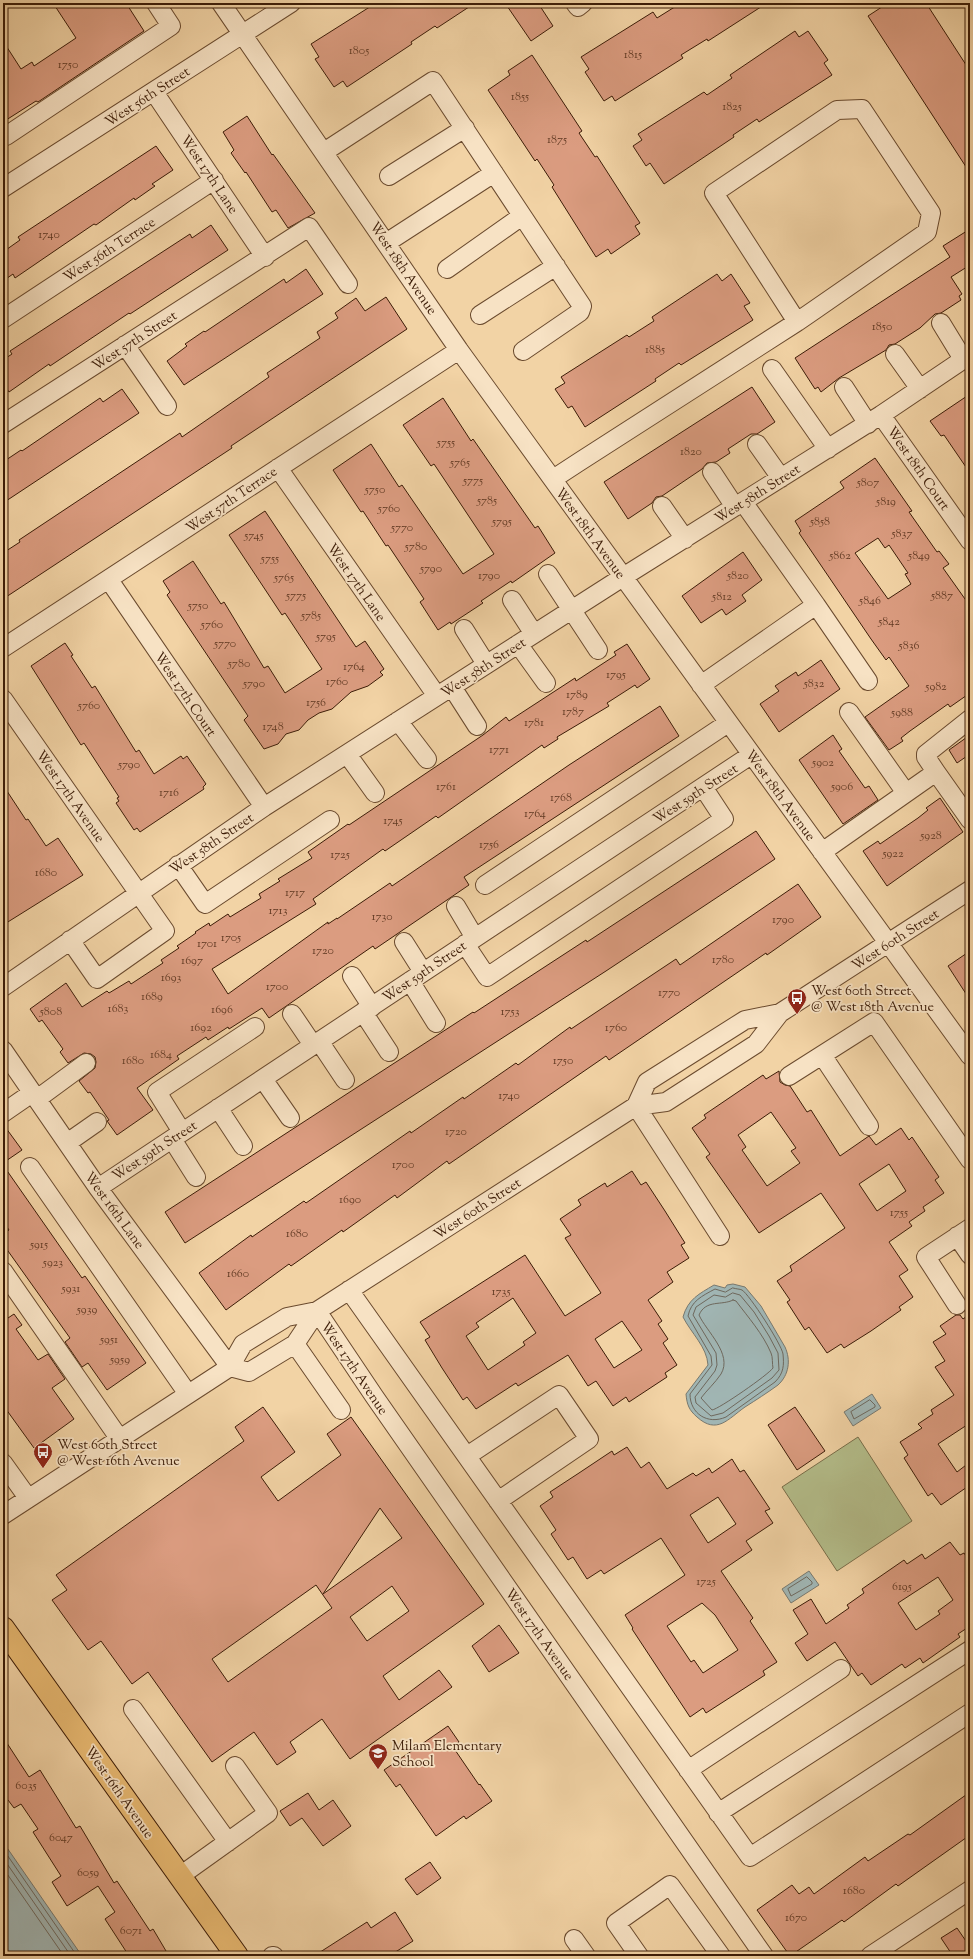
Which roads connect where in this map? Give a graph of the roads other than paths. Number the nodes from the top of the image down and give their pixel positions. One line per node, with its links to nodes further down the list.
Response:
1 (156, 3): 9 (street)
2 (221, 3): 6 (street, West 18th Avenue)
3 (291, 3): 6 (street, West 56th Street)
4 (575, 3): 5 (street)
5 (583, 3)
6 (244, 34): 7 (street, West 56th Street); 10 (street, West 18th Avenue)
7 (154, 92): 13 (street, West 17th Lane); 14 (street, West 56th Street)
8 (465, 128): 10 (street); 11 (street); 12 (street)
9 (6, 136)
10 (324, 152): 16 (street, West 18th Avenue)
11 (494, 173): 15 (street); 16 (street)
12 (389, 176)
13 (214, 180): 17 (street, West 17th Lane); 22 (street, West 56th Terrace)
14 (3, 188)
15 (522, 216): 18 (street); 19 (street)
16 (386, 243): 26 (street, West 18th Avenue)
17 (264, 257): 20 (street, West 57th Street); 25 (street, West 57th Street)
18 (556, 266): 21 (street); 27 (street)
19 (447, 269)
20 (348, 284)
21 (480, 315)
22 (3, 319)
23 (796, 322): 23 (street); 41 (street)
24 (941, 323): 29 (street)
25 (125, 345): 33 (street); 35 (street, West 57th Street)
26 (459, 350): 38 (street, West 57th Terrace); 41 (street, West 18th Avenue)
27 (523, 351)
28 (895, 354): 32 (street)
29 (968, 356): 32 (street, West 58th Street)
30 (772, 369): 37 (street)
31 (844, 387): 34 (street, West 18th Court)
32 (920, 389): 34 (street, West 58th Street)
33 (167, 406)
34 (875, 420): 37 (street, West 58th Street); 45 (street, West 18th Court)
35 (3, 424)
36 (757, 444): 40 (street)
37 (828, 449): 40 (street, West 58th Street)
38 (278, 468): 48 (street, West 57th Terrace); 61 (street, West 17th Lane)
39 (712, 472): 42 (street)
40 (781, 478): 42 (street, West 58th Street)
41 (552, 479): 47 (street, West 18th Avenue)
42 (739, 505): 44 (street, West 58th Street); 50 (street)
43 (662, 506): 44 (street)
44 (685, 539): 47 (street, West 58th Street)
45 (970, 541)
46 (548, 574): 51 (street)
47 (623, 577): 51 (street, West 58th Street); 60 (street, West 18th Avenue)
48 (109, 580): 55 (street, West 57th Terrace); 75 (street, West 17th Court)
49 (512, 600): 53 (street)
50 (816, 605): 58 (street); 60 (street)
51 (572, 610): 53 (street, West 58th Street); 56 (street)
52 (464, 629): 57 (street)
53 (534, 634): 54 (street, West 58th Street)
54 (518, 644): 57 (street, West 58th Street); 59 (street)
55 (3, 648)
56 (598, 650)
57 (486, 664): 61 (street, West 58th Street)
58 (868, 681)
59 (546, 683)
60 (700, 685): 66 (street, West 18th Avenue)
61 (444, 691): 65 (street, West 58th Street); 67 (street, West 17th Lane)
62 (3, 699): 82 (street, West 17th Avenue)
63 (849, 712): 74 (street)
64 (970, 719): 71 (street)
65 (398, 721): 68 (street, West 58th Street); 70 (street)
66 (728, 723): 69 (street, West 18th Avenue); 80 (street)
67 (477, 726)
68 (346, 754): 73 (street); 75 (street, West 58th Street)
69 (751, 755): 72 (street, West 59th Street); 78 (street, West 18th Avenue)
70 (427, 759)
71 (936, 772): 74 (street); 77 (street)
72 (703, 787): 85 (street, West 59th Street); 85 (street)
73 (374, 793)
74 (906, 793): 78 (street)
75 (264, 807): 79 (street, West 58th Street)
76 (330, 820): 79 (street)
77 (970, 820)
78 (822, 852): 87 (street, West 18th Avenue)
79 (178, 865): 82 (street, West 58th Street)
80 (485, 885)
81 (970, 890): 87 (street, West 60th Street)
82 (138, 892): 84 (street, West 58th Street); 84 (street, West 17th Avenue)
83 (456, 906): 85 (street)
84 (70, 940): 90 (street, West 58th Street)
85 (470, 941): 89 (street, West 59th Street)
86 (404, 942): 89 (street)
87 (889, 943): 92 (street, West 60th Street); 100 (street, West 18th Avenue)
88 (352, 976): 91 (street)
89 (417, 977): 91 (street, West 59th Street); 94 (street)
90 (3, 987)
91 (367, 1009): 96 (street, West 59th Street); 97 (street)
92 (780, 1013): 106 (street, West 60th Street); 106 (street, West 60th Street)
93 (292, 1014): 96 (street)
94 (436, 1023)
95 (255, 1027): 112 (street)
96 (316, 1043): 103 (street, West 59th Street); 104 (street)
97 (389, 1052)
98 (822, 1055): 102 (street); 111 (street); 115 (street)
99 (5, 1056): 105 (street, West 16th Lane)
100 (970, 1056)
101 (86, 1063): 105 (street)
102 (789, 1076)
103 (263, 1079): 107 (street, West 59th Street); 109 (street)
104 (345, 1080)
105 (34, 1096): 108 (street); 113 (street, West 16th Lane)
106 (636, 1106): 120 (street); 123 (street, West 60th Street)
107 (218, 1108): 112 (street, West 59th Street); 114 (street)
108 (3, 1113)
109 (290, 1118)
110 (97, 1122): 113 (street)
111 (869, 1126)
112 (177, 1136): 117 (street); 118 (street, West 59th Street)
113 (67, 1143): 118 (street, West 16th Lane)
114 (243, 1146)
115 (970, 1160)
116 (30, 1167): 128 (street)
117 (196, 1177)
118 (98, 1188): 127 (street, West 16th Lane)
119 (964, 1232): 121 (street); 124 (street)
120 (720, 1236)
121 (970, 1255)
122 (3, 1271): 130 (street)
123 (349, 1290): 125 (street, West 60th Street); 131 (street)
124 (957, 1305)
125 (317, 1311): 126 (street, West 60th Street); 127 (street, West 60th Street); 152 (street, West 17th Avenue)
126 (295, 1344): 127 (street, West 60th Street); 129 (street)
127 (230, 1367): 128 (street, West 60th Street)
128 (188, 1394): 130 (street, West 60th Street)
129 (340, 1410)
130 (119, 1438): 133 (street, West 60th Street)
131 (466, 1456): 134 (street); 134 (street)
132 (4, 1464): 133 (street)
133 (28, 1498): 135 (street, West 60th Street)
134 (498, 1501): 142 (street)
135 (3, 1515)
136 (3, 1628): 145 (main road, West 16th Avenue)
137 (970, 1650): 143 (street)
138 (840, 1668): 142 (street)
139 (134, 1709): 144 (street)
140 (970, 1713): 143 (street)
141 (235, 1766): 144 (street)
142 (688, 1770): 143 (street)
143 (718, 1813)
144 (228, 1842): 145 (street)
145 (180, 1876): 148 (main road, West 16th Avenue)
146 (970, 1890): 153 (street)
147 (574, 1939): 149 (street)
148 (237, 1956)
149 (586, 1956)
150 (639, 1956): 151 (street)
151 (721, 1956)
152 (764, 1956)
153 (870, 1956)

